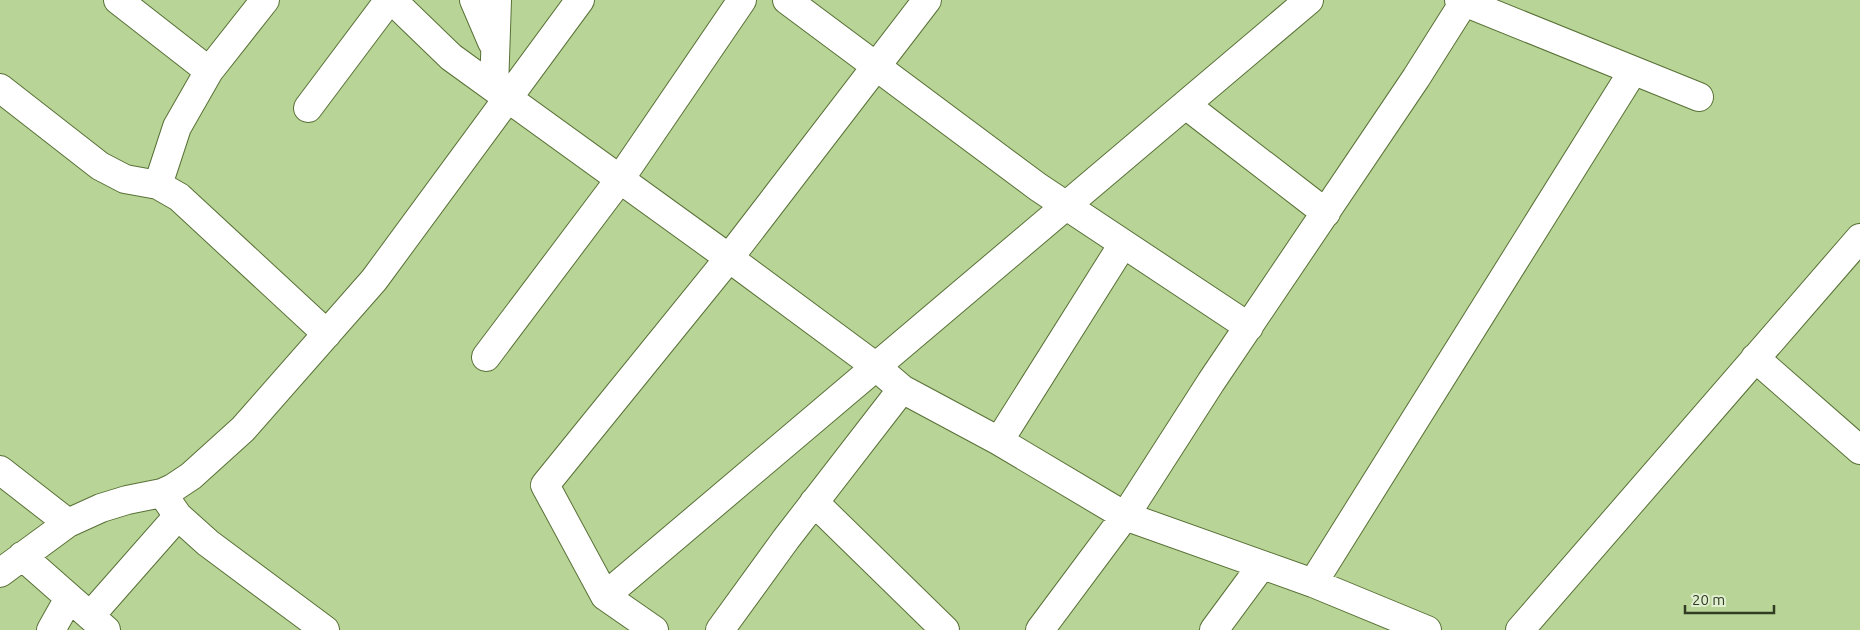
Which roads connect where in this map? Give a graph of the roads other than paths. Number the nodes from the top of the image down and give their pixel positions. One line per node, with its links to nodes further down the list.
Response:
1 (118, 0): 14 (street)
2 (265, 0): 14 (street)
3 (390, 0): 17 (street); 20 (street)
4 (474, 0): 12 (street)
5 (497, 0): 12 (street)
6 (580, 0): 17 (street)
7 (742, 0): 21 (street)
8 (787, 0): 13 (street)
9 (926, 0): 13 (street)
10 (1309, 0): 19 (street)
11 (1461, 1): 15 (street); 24 (street)
12 (495, 48): 17 (street)
13 (876, 67): 23 (street); 27 (street)
14 (209, 70): 22 (street)
15 (1634, 71): 18 (street); 45 (street)
16 (0, 88): 22 (street)
17 (500, 93): 21 (street); 29 (street)
18 (1699, 97)
19 (1186, 105): 23 (street); 24 (street)
20 (308, 108)
21 (620, 179): 27 (street); 30 (street)
22 (158, 185): 29 (street)
23 (1067, 207): 26 (street); 32 (street)
24 (1326, 213): 28 (street)
25 (1860, 238): 31 (street)
26 (1123, 244): 28 (street); 34 (street)
27 (729, 258): 32 (street); 46 (street)
28 (1249, 327): 40 (street)
29 (327, 334): 37 (street)
30 (486, 357)
31 (1755, 358): 35 (street); 57 (street)
32 (875, 366): 33 (street); 46 (street)
33 (902, 389): 34 (street); 38 (street)
34 (998, 441): 40 (street)
35 (1860, 450)
36 (0, 470): 41 (street)
37 (162, 493): 39 (street); 41 (street)
38 (814, 502): 52 (street); 53 (street)
39 (178, 516): 48 (street); 50 (street)
40 (1125, 516): 43 (street); 54 (street)
41 (68, 523): 42 (street)
42 (22, 556): 44 (street); 47 (street)
43 (1262, 565): 45 (street); 55 (street)
44 (0, 573)
45 (1314, 583): 56 (street)
46 (606, 596): 51 (street)
47 (69, 598): 48 (street); 49 (street)
48 (98, 623)
49 (51, 630)
50 (325, 630)
51 (654, 630)
52 (720, 630)
53 (945, 630)
54 (1040, 630)
55 (1214, 630)
56 (1427, 630)
57 (1520, 630)

